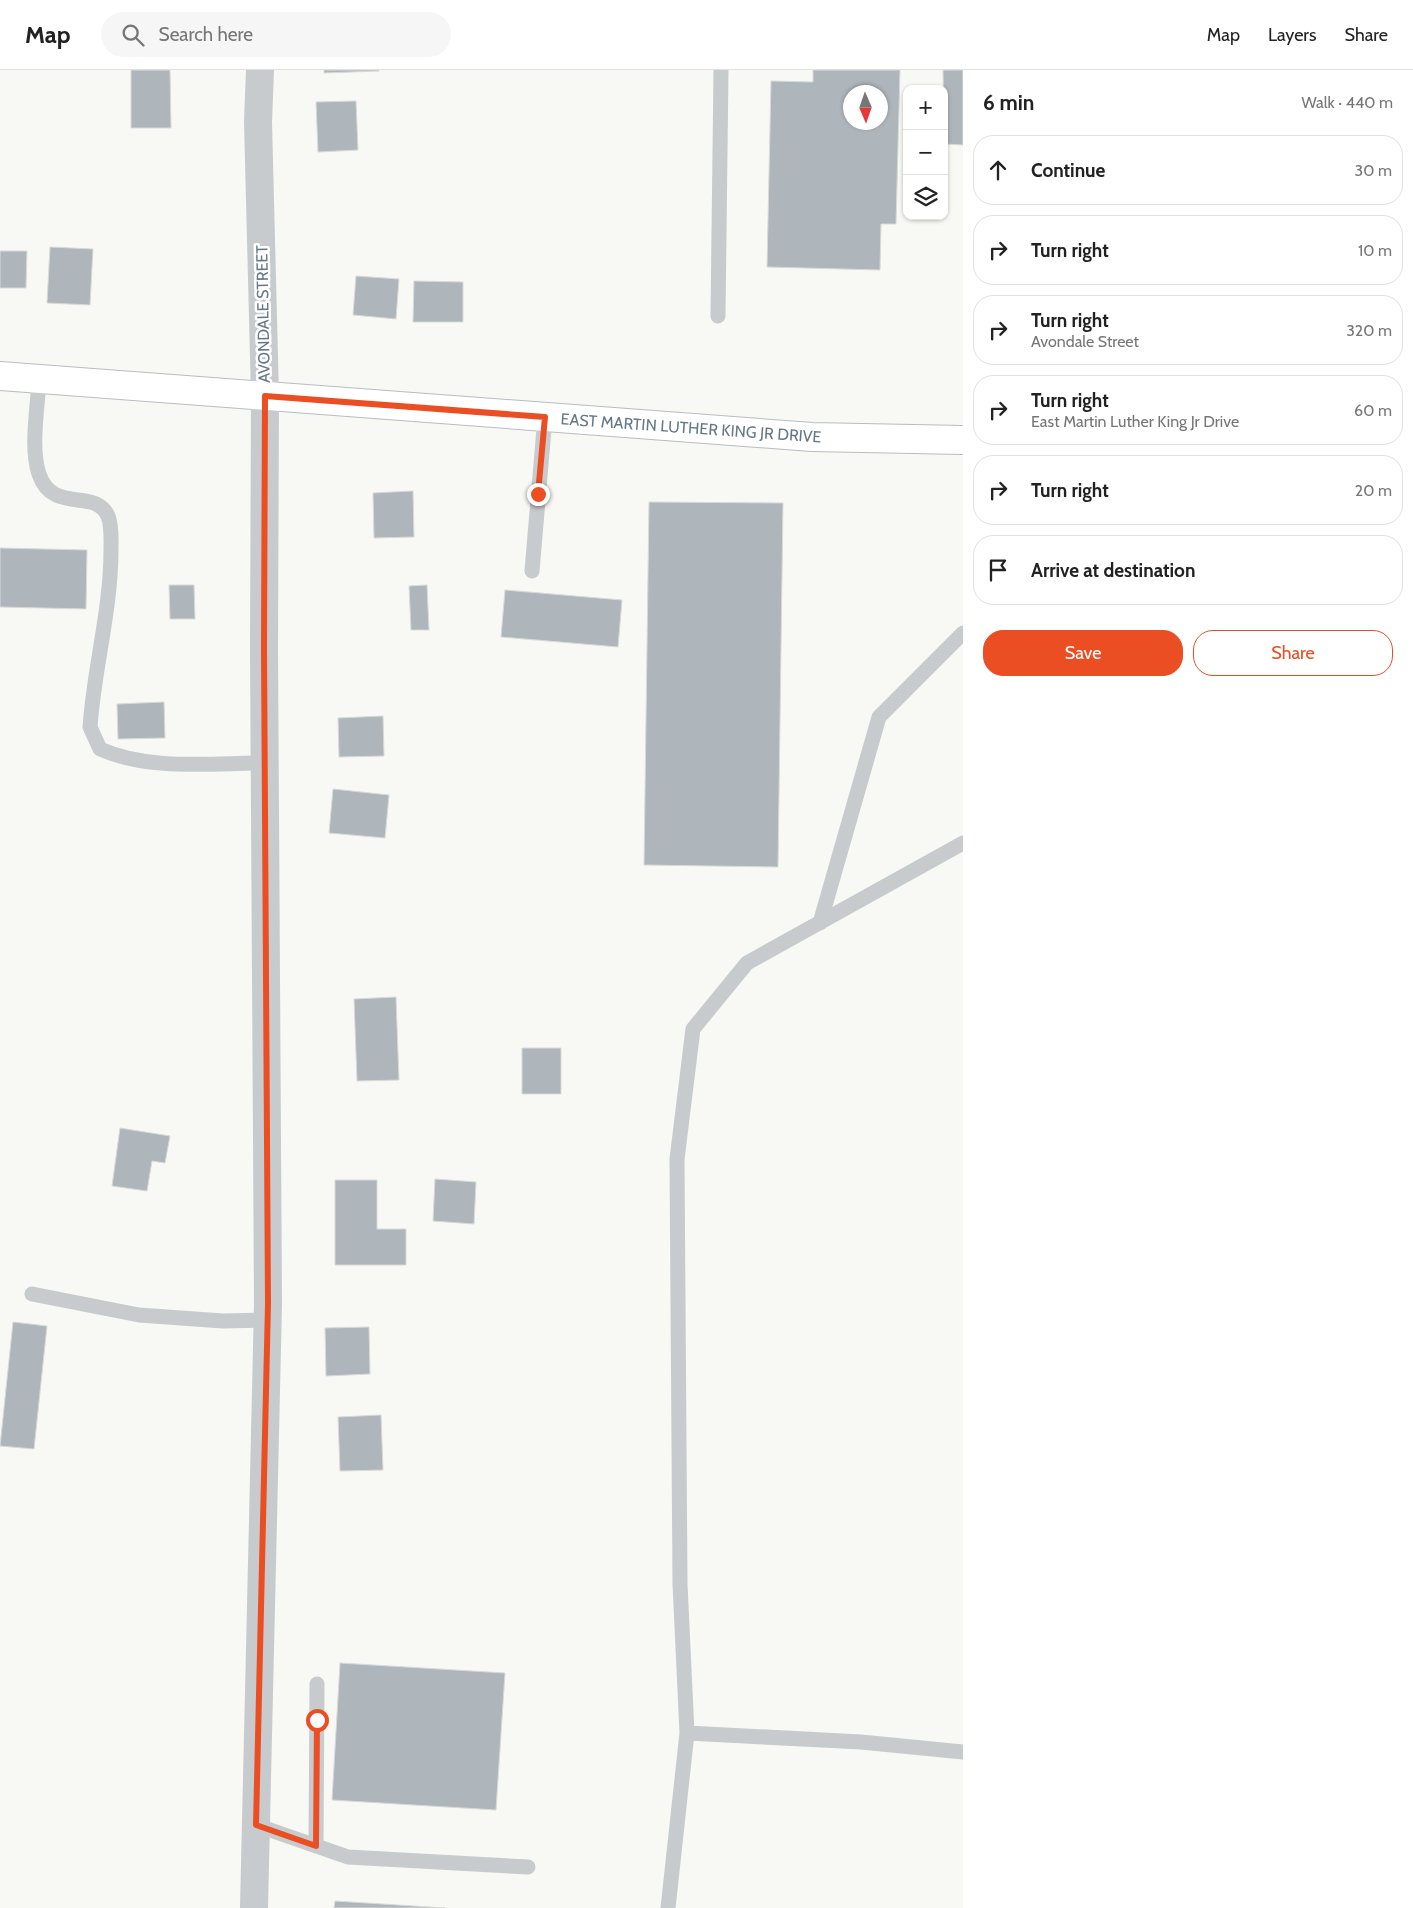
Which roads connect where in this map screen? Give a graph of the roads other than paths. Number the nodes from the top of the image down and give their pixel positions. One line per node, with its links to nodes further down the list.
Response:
1 (260, 70): 6 (street, AVONDALE STREET)
2 (721, 70): 3 (lane)
3 (718, 316)
4 (0, 376): 5 (main road, EAST MARTIN LUTHER KING JR DRIVE)
5 (39, 379): 6 (main road, EAST MARTIN LUTHER KING JR DRIVE); 11 (lane)
6 (265, 396): 7 (main road, EAST MARTIN LUTHER KING JR DRIVE); 11 (street, AVONDALE STREET)
7 (545, 417): 8 (main road, EAST MARTIN LUTHER KING JR DRIVE); 9 (lane)
8 (963, 440)
9 (532, 571)
10 (963, 632): 13 (lane)
11 (265, 763): 15 (street, AVONDALE STREET)
12 (963, 843): 13 (lane)
13 (820, 923): 17 (lane)
14 (32, 1294): 15 (lane)
15 (268, 1320): 19 (street, AVONDALE STREET)
16 (317, 1684): 20 (lane)
17 (687, 1733): 18 (lane); 23 (lane)
18 (963, 1752)
19 (256, 1825): 20 (lane); 22 (street, AVONDALE STREET)
20 (316, 1846): 21 (lane)
21 (528, 1867)
22 (254, 1908)
23 (668, 1908)

